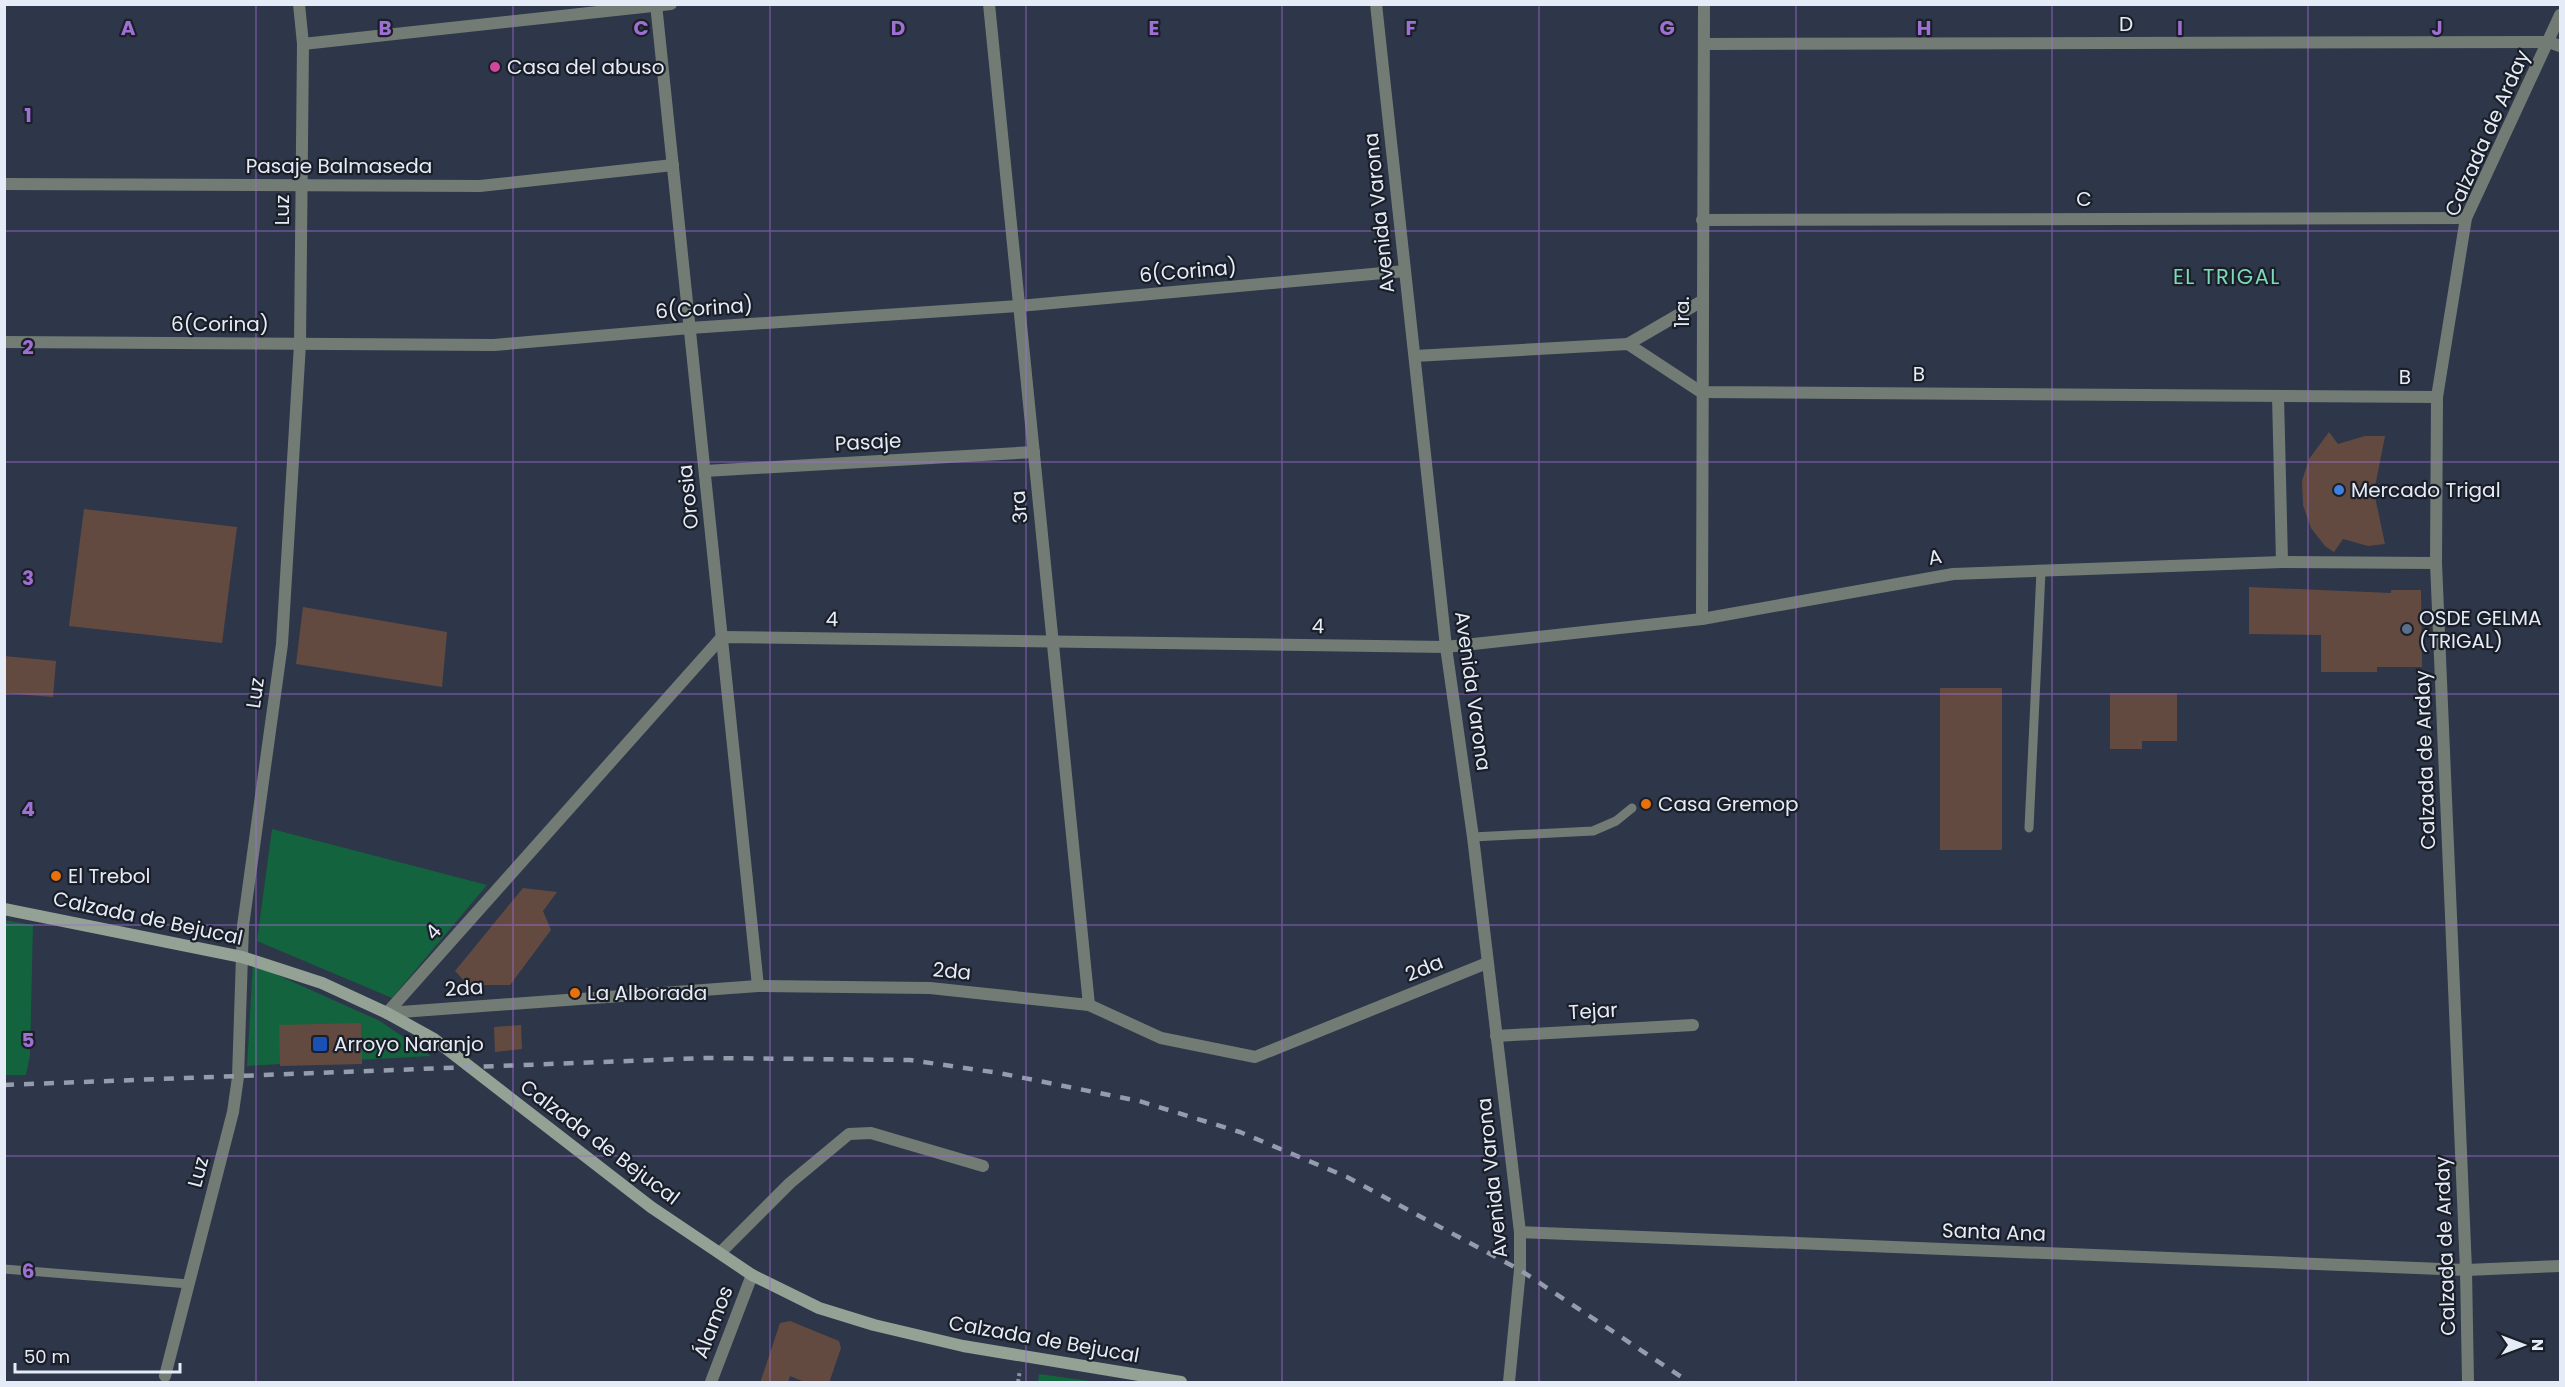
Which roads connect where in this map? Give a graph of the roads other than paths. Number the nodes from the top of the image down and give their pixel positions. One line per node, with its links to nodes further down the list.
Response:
1 (299, 4): 8 (street, Luz)
2 (671, 4): 6 (street)
3 (989, 4): 18 (street, 3ra)
4 (1376, 4): 16 (street, Avenida Varona)
5 (1704, 4): 9 (street, 1ra.)
6 (657, 5): 8 (street); 11 (street, Orosia)
7 (2560, 15): 10 (street, Calzada de Arday)
8 (303, 44): 13 (street, Luz)
9 (1704, 44): 10 (street, D); 15 (street, 1ra.)
10 (2555, 44): 14 (street, Calzada de Arday)
11 (673, 165): 13 (street, Pasaje Balmaseda); 19 (street, Orosia)
12 (4, 184): 13 (street, Pasaje Balmaseda)
13 (302, 186): 21 (street, Luz)
14 (2466, 218): 15 (street, C); 26 (street, Calzada de Arday)
15 (1702, 220): 17 (street, 1ra.)
16 (1405, 271): 18 (street, 6(Corina)); 23 (street, Avenida Varona)
17 (1702, 301): 22 (street); 24 (street, 1ra.)
18 (1019, 306): 19 (street, 6(Corina)); 27 (street, 3ra)
19 (690, 328): 21 (street, 6(Corina)); 28 (street, Orosia)
20 (4, 342): 21 (street, 6(Corina))
21 (300, 344): 40 (street, Luz)
22 (1628, 344): 23 (street); 24 (street)
23 (1415, 356): 35 (street, Avenida Varona)
24 (1701, 392): 25 (street, B); 32 (street, 1ra.)
25 (2278, 396): 26 (street, B); 29 (street)
26 (2438, 397): 30 (street, Calzada de Arday)
27 (1034, 452): 28 (street, Pasaje); 34 (street, 3ra)
28 (705, 471): 33 (street, Orosia)
29 (2282, 562): 30 (street, A); 31 (street, A)
30 (2436, 563): 52 (street, Calzada de Arday)
31 (2041, 571): 32 (street, A); 37 (lane)
32 (1702, 619): 35 (street, A)
33 (722, 637): 34 (street, 4); 42 (street, Orosia); 44 (street, 4)
34 (1051, 642): 35 (street, 4); 43 (street, 3ra)
35 (1446, 647): 38 (street, Avenida Varona)
36 (1632, 808): 38 (lane)
37 (2029, 828)
38 (1473, 837): 41 (street, Avenida Varona)
39 (4, 909): 40 (main road, Calzada de Bejucal)
40 (242, 957): 44 (main road, Calzada de Bejucal); 54 (street, Luz)
41 (1487, 963): 43 (street, 2da); 46 (street, Avenida Varona)
42 (758, 986): 43 (street, 2da); 44 (street, 2da)
43 (1089, 1005)
44 (387, 1013): 49 (main road, Calzada de Bejucal)
45 (1693, 1025): 46 (street, Tejar)
46 (1496, 1036): 48 (street, Avenida Varona)
47 (983, 1166): 49 (street)
48 (1520, 1232): 52 (street, Santa Ana); 58 (street, Avenida Varona)
49 (720, 1253): 53 (main road, Calzada de Bejucal)
50 (2560, 1266): 52 (street, Santa Ana)
51 (4, 1269): 54 (lane)
52 (2466, 1270): 59 (street, Calzada de Arday)
53 (752, 1275): 56 (street, Álamos); 57 (main road, Calzada de Bejucal)
54 (189, 1284): 55 (street, Luz)
55 (165, 1376)
56 (711, 1383)
57 (1181, 1383)
58 (1509, 1383)
59 (2468, 1383)

